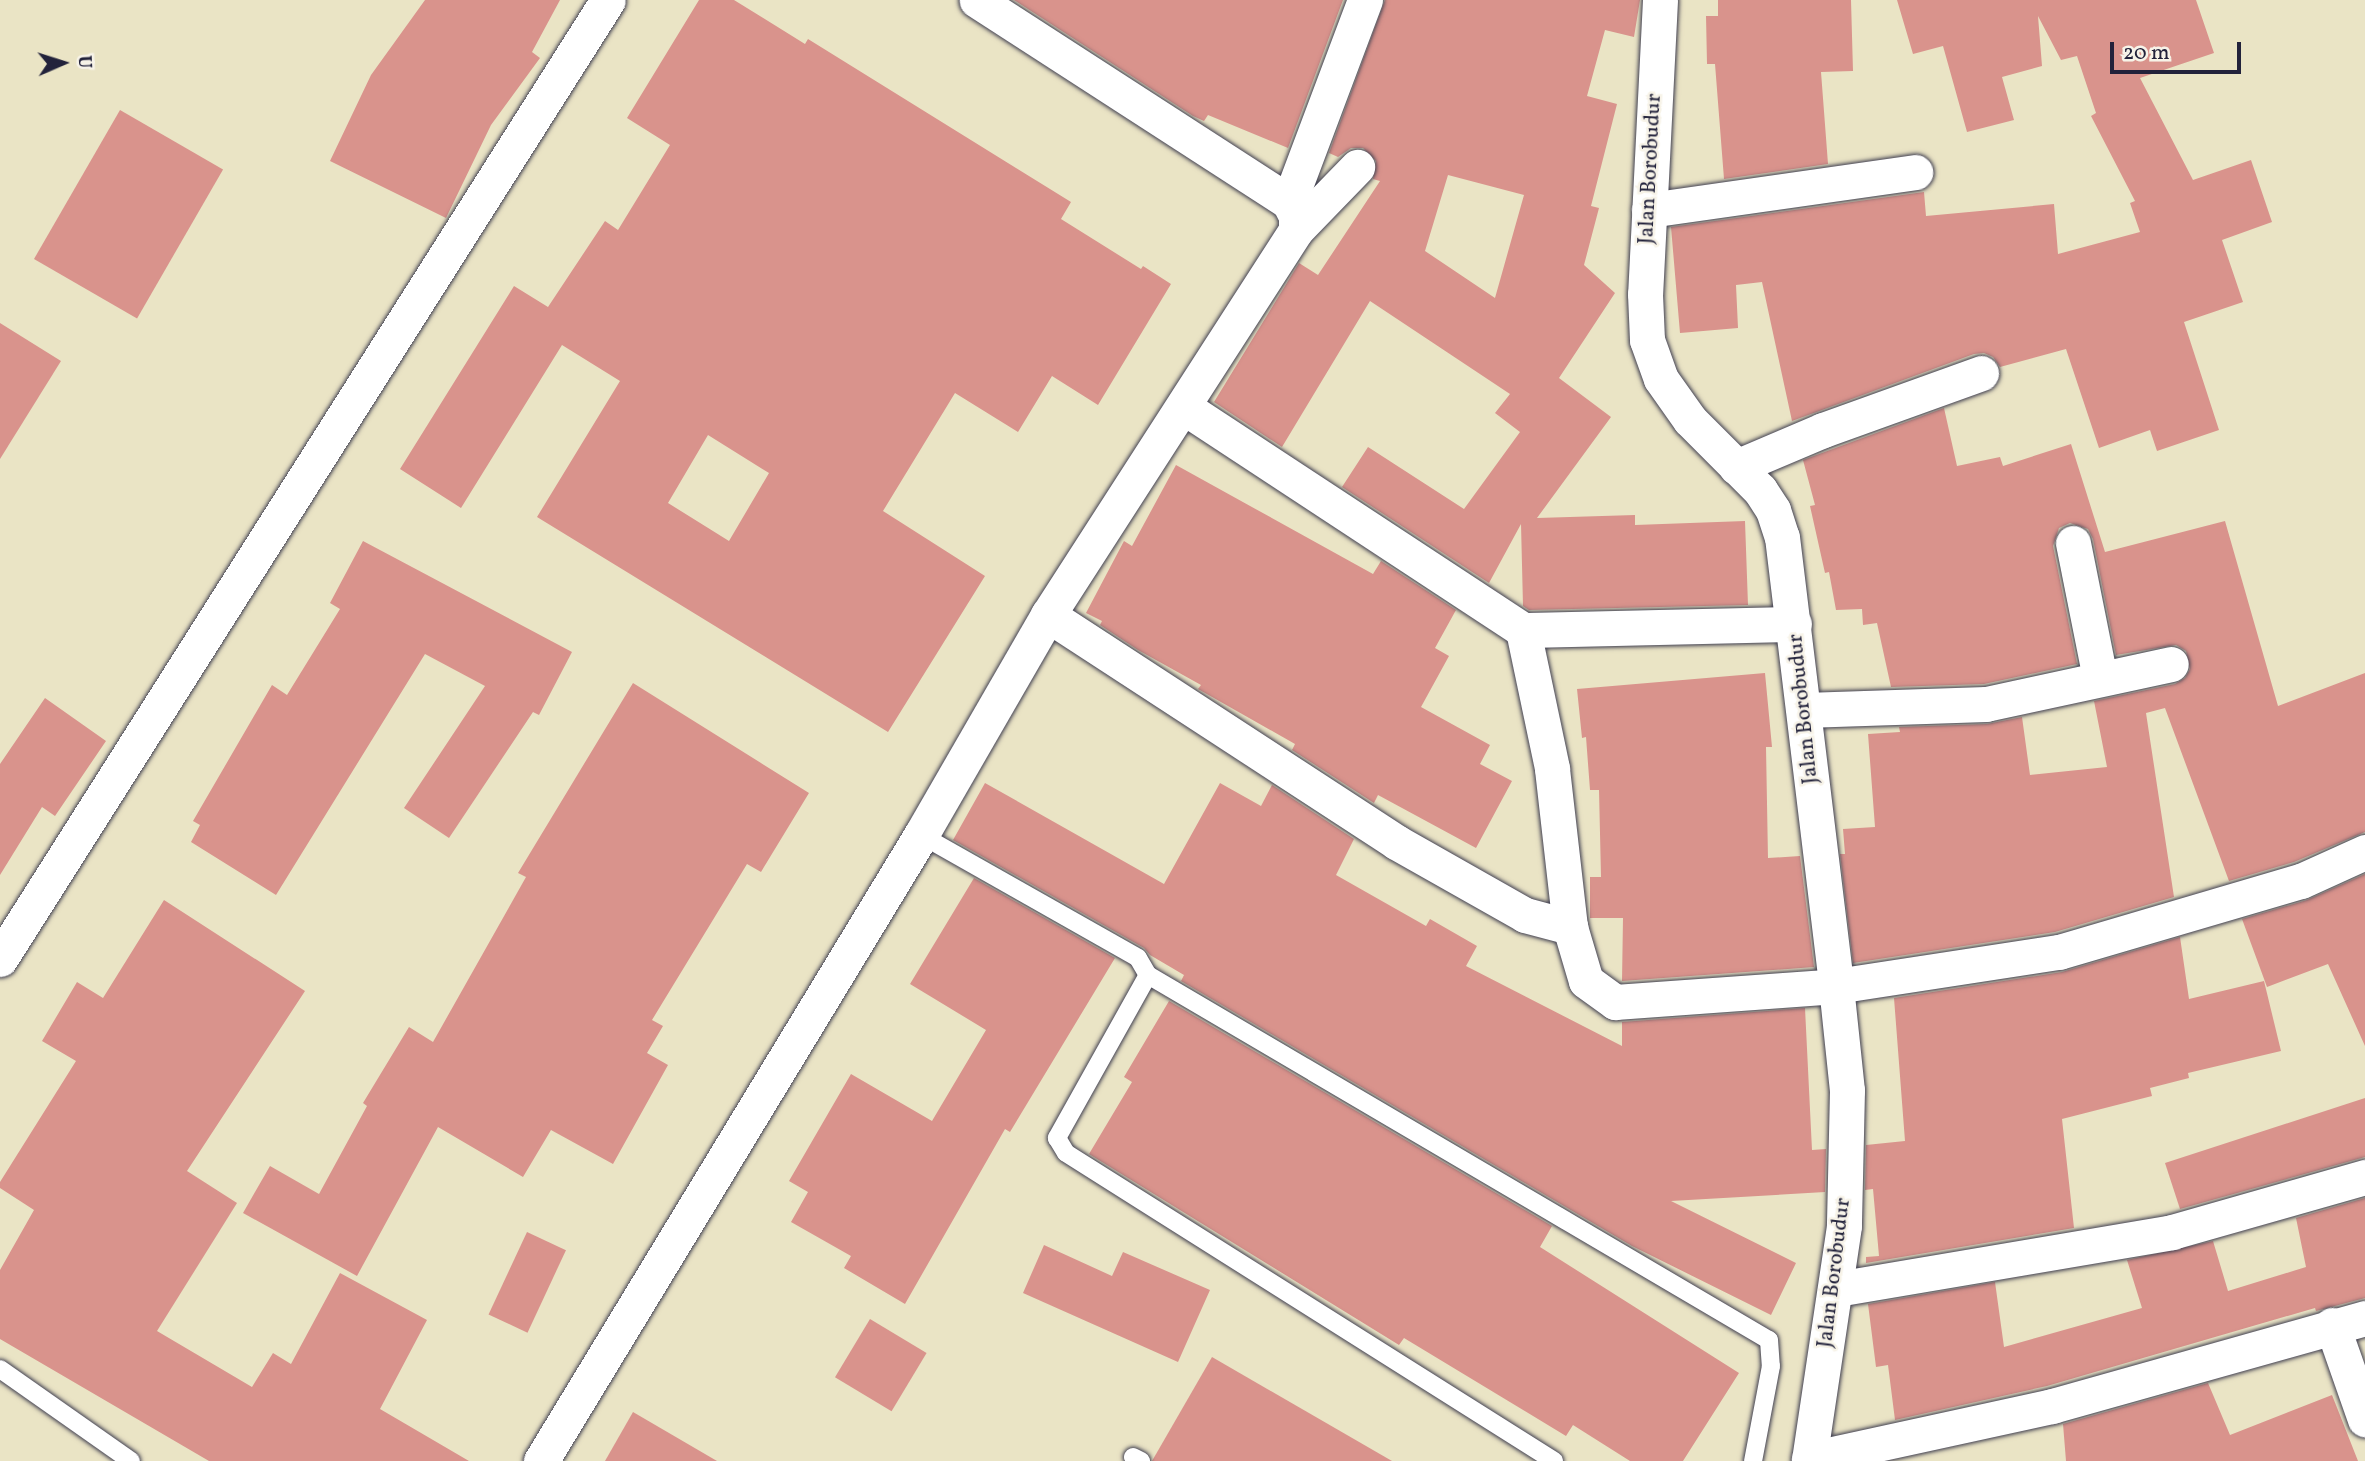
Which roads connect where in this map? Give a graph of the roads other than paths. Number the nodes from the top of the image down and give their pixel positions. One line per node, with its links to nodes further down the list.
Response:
1 (608, 0): 22 (street)
2 (1364, 0): 8 (street)
3 (1660, 0): 7 (street, Jalan Borobudur)
4 (983, 2): 8 (street)
5 (1357, 167): 8 (street)
6 (1915, 172): 7 (street)
7 (1649, 210): 11 (street, Jalan Borobudur)
8 (1293, 216): 10 (street)
9 (1981, 373): 11 (street)
10 (1184, 407): 13 (street); 15 (street)
11 (1736, 467): 14 (street, Jalan Borobudur)
12 (2073, 543): 17 (street)
13 (1048, 615): 19 (street); 21 (street)
14 (1794, 624): 15 (street); 18 (street, Jalan Borobudur)
15 (1523, 630): 21 (street)
16 (2171, 664): 17 (street)
17 (2100, 678): 18 (street)
18 (1804, 710): 24 (street, Jalan Borobudur)
19 (921, 835): 23 (lane); 32 (street)
20 (2365, 852): 24 (street)
21 (1570, 927): 24 (street)
22 (0, 959)
23 (1148, 975): 33 (lane); 34 (lane)
24 (1836, 986): 26 (street, Jalan Borobudur)
25 (2365, 1177): 26 (street)
26 (1836, 1289): 30 (street, Jalan Borobudur)
27 (2349, 1322): 29 (street); 30 (street)
28 (0, 1369): 31 (lane)
29 (2365, 1419)
30 (1809, 1460)
31 (131, 1461)
32 (541, 1461)
33 (1554, 1461)
34 (1753, 1461)

